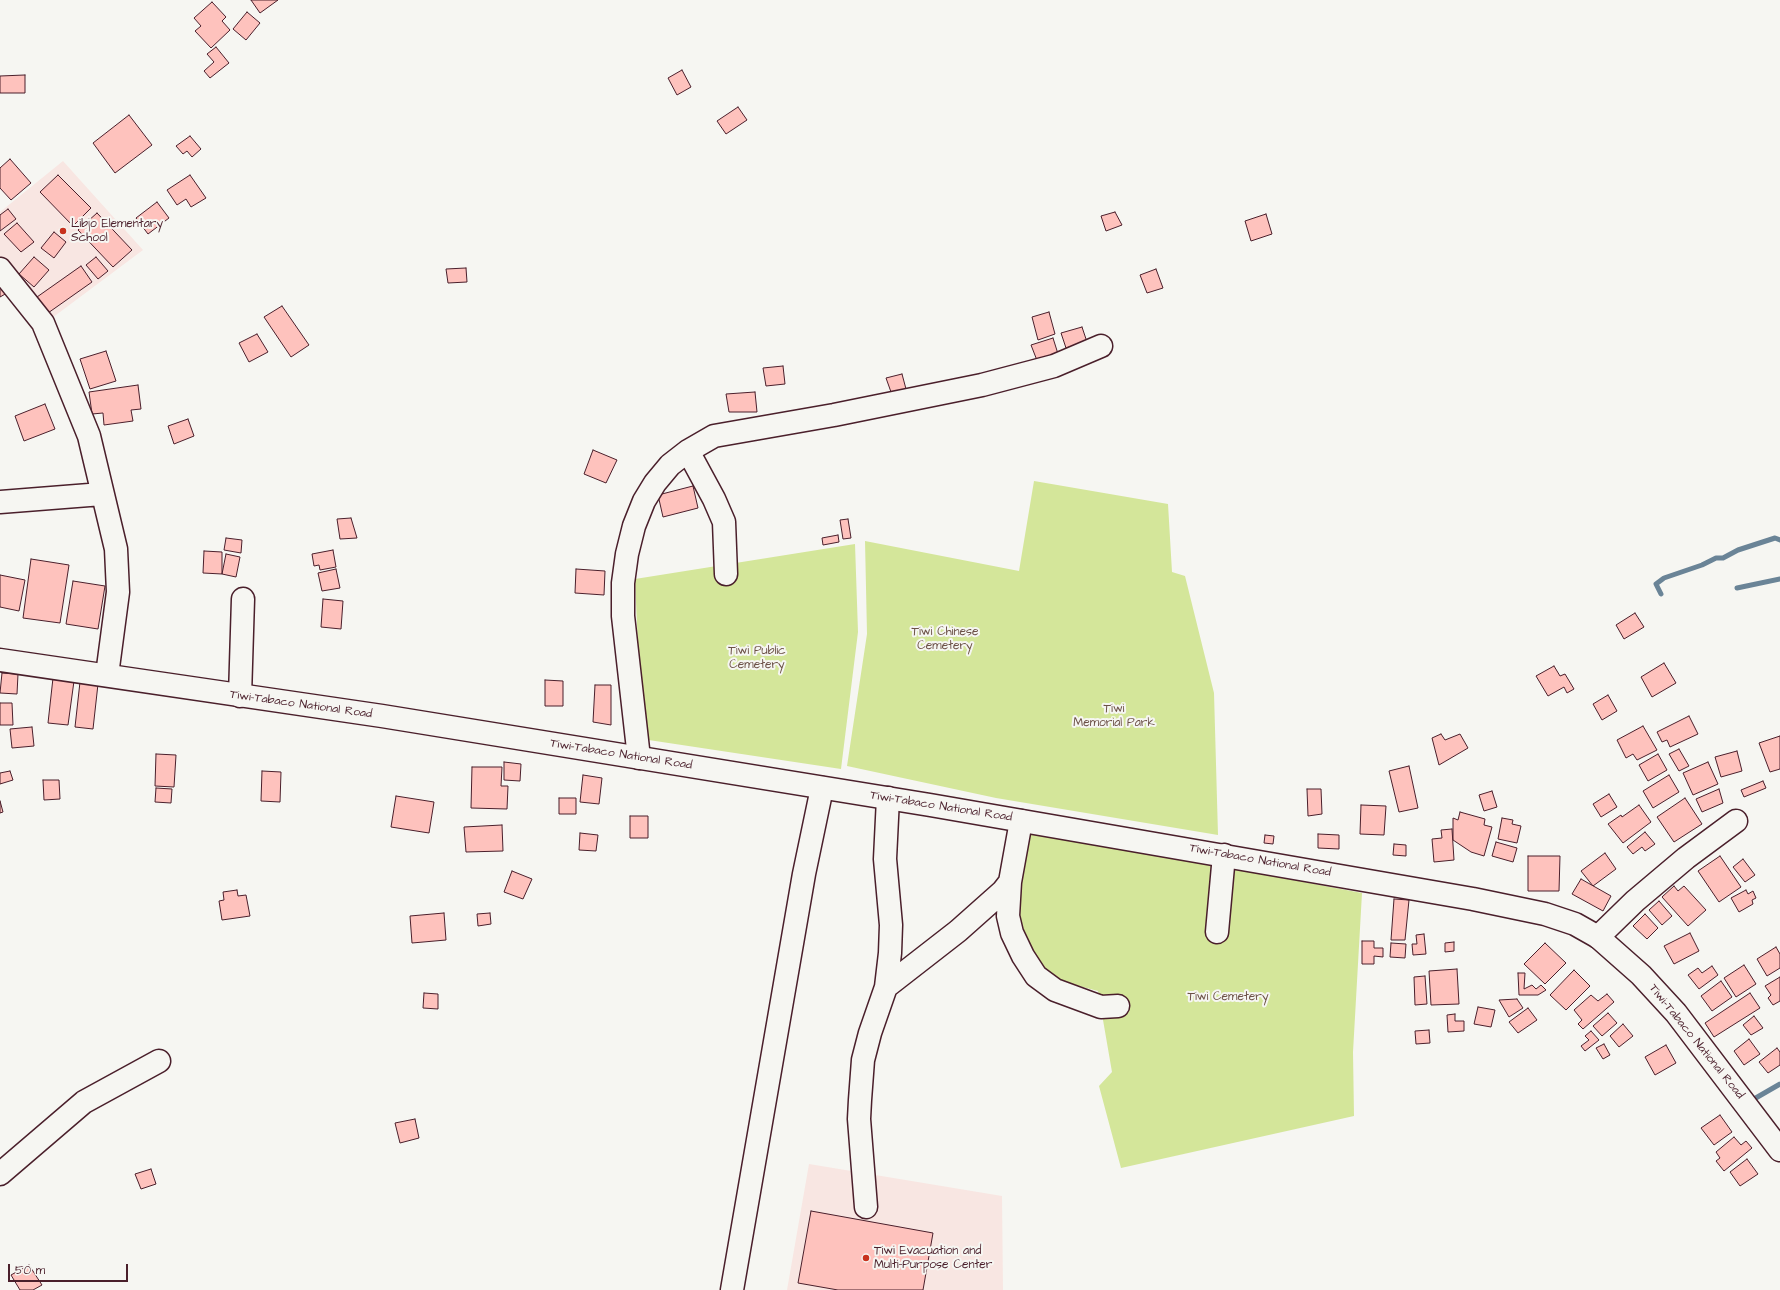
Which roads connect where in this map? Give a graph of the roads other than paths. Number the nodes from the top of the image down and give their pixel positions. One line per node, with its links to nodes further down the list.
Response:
1 (0, 269): 4 (street)
2 (1101, 346): 3 (street)
3 (688, 451): 6 (street); 11 (street)
4 (102, 494): 5 (street); 9 (street)
5 (0, 502)
6 (726, 574)
7 (243, 599): 10 (street)
8 (0, 660): 9 (street, Tiwi-Tabaco National Road)
9 (106, 675): 10 (street, Tiwi-Tabaco National Road)
10 (240, 696): 11 (street, Tiwi-Tabaco National Road)
11 (638, 758): 12 (street, Tiwi-Tabaco National Road)
12 (822, 788): 13 (street, Tiwi-Tabaco National Road); 26 (street)
13 (888, 798): 14 (street, Tiwi-Tabaco National Road); 20 (street)
14 (1021, 821): 16 (street, Tiwi-Tabaco National Road); 17 (street)
15 (1736, 821): 19 (street)
16 (1224, 855): 18 (street); 19 (street, Tiwi-Tabaco National Road)
17 (1010, 882): 20 (street); 21 (street)
18 (1217, 932)
19 (1598, 937): 23 (street, Tiwi-Tabaco National Road)
20 (886, 987): 25 (street)
21 (1118, 1006)
22 (159, 1061): 24 (street)
23 (1780, 1150)
24 (0, 1174)
25 (866, 1207)
26 (732, 1290)

